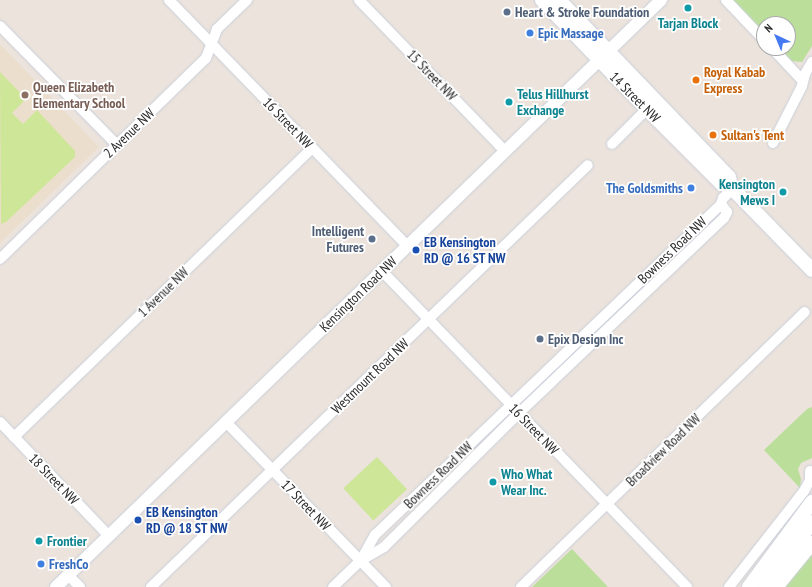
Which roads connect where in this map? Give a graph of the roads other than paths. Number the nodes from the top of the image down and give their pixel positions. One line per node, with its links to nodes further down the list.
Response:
1 (169, 0): 10 (street, 16 Street NW)
2 (246, 0): 10 (street, 2 Avenue NW)
3 (360, 0): 20 (street, 15 Street NW)
4 (542, 0): 11 (main road, 14 Street NW)
5 (559, 0): 11 (main road, 14 Street NW)
6 (661, 0): 11 (street, Kensington Road NW)
7 (726, 0): 9 (street)
8 (0, 26): 18 (street)
9 (756, 32)
10 (211, 43): 18 (street, 2 Avenue NW); 19 (street, 16 Street NW)
11 (603, 55): 15 (main road, 14 Street NW); 20 (street, Kensington Road NW); 22 (main road, 14 Street NW)
12 (780, 56): 14 (street)
13 (812, 62): 14 (street)
14 (803, 81): 16 (street)
15 (647, 109): 17 (street); 22 (main road, 14 Street NW)
16 (772, 143)
17 (612, 144)
18 (117, 145): 25 (street, 2 Avenue NW)
19 (312, 148): 24 (street, 16 Street NW); 34 (street, 1 Avenue NW)
20 (505, 151): 24 (street, Kensington Road NW)
21 (588, 165): 29 (street, Westmount Road NW)
22 (733, 189): 23 (street); 26 (main road, 14 Street NW)
23 (721, 204): 30 (street, Bowness Road NW); 31 (street, Bowness Road NW)
24 (407, 246): 27 (street, Kensington Road NW)
25 (0, 259)
26 (812, 270)
27 (382, 271): 29 (street, 16 Street NW); 33 (street, Kensington Road NW)
28 (805, 312): 38 (street, Broadview Road NW)
29 (428, 320): 30 (street, 16 Street NW); 35 (street, Westmount Road NW)
30 (511, 405): 31 (street, 16 Street NW); 42 (street, Bowness Road NW)
31 (519, 413): 38 (street, 16 Street NW); 42 (street, Bowness Road NW)
32 (0, 422): 34 (street, 18 Street NW)
33 (226, 422): 35 (street, 17 Street NW); 40 (street, Kensington Road NW)
34 (14, 437): 40 (street, 18 Street NW)
35 (272, 470): 42 (street, 17 Street NW); 46 (street, Westmount Road NW)
36 (810, 470): 51 (street)
37 (812, 502): 52 (main road)
38 (606, 504): 49 (street, Broadview Road NW); 50 (street, 16 Street NW)
39 (812, 522): 53 (main road)
40 (109, 536): 43 (street, Kensington Road NW)
41 (812, 543): 54 (main road)
42 (360, 561): 47 (street, Bowness Road NW); 48 (street, 17 Street NW)
43 (68, 575): 44 (street, Kensington Road NW); 45 (street)
44 (56, 587)
45 (80, 587)
46 (151, 587)
47 (333, 587)
48 (386, 587)
49 (521, 587)
50 (687, 587)
51 (729, 587)
52 (749, 587)
53 (765, 587)
54 (776, 587)

